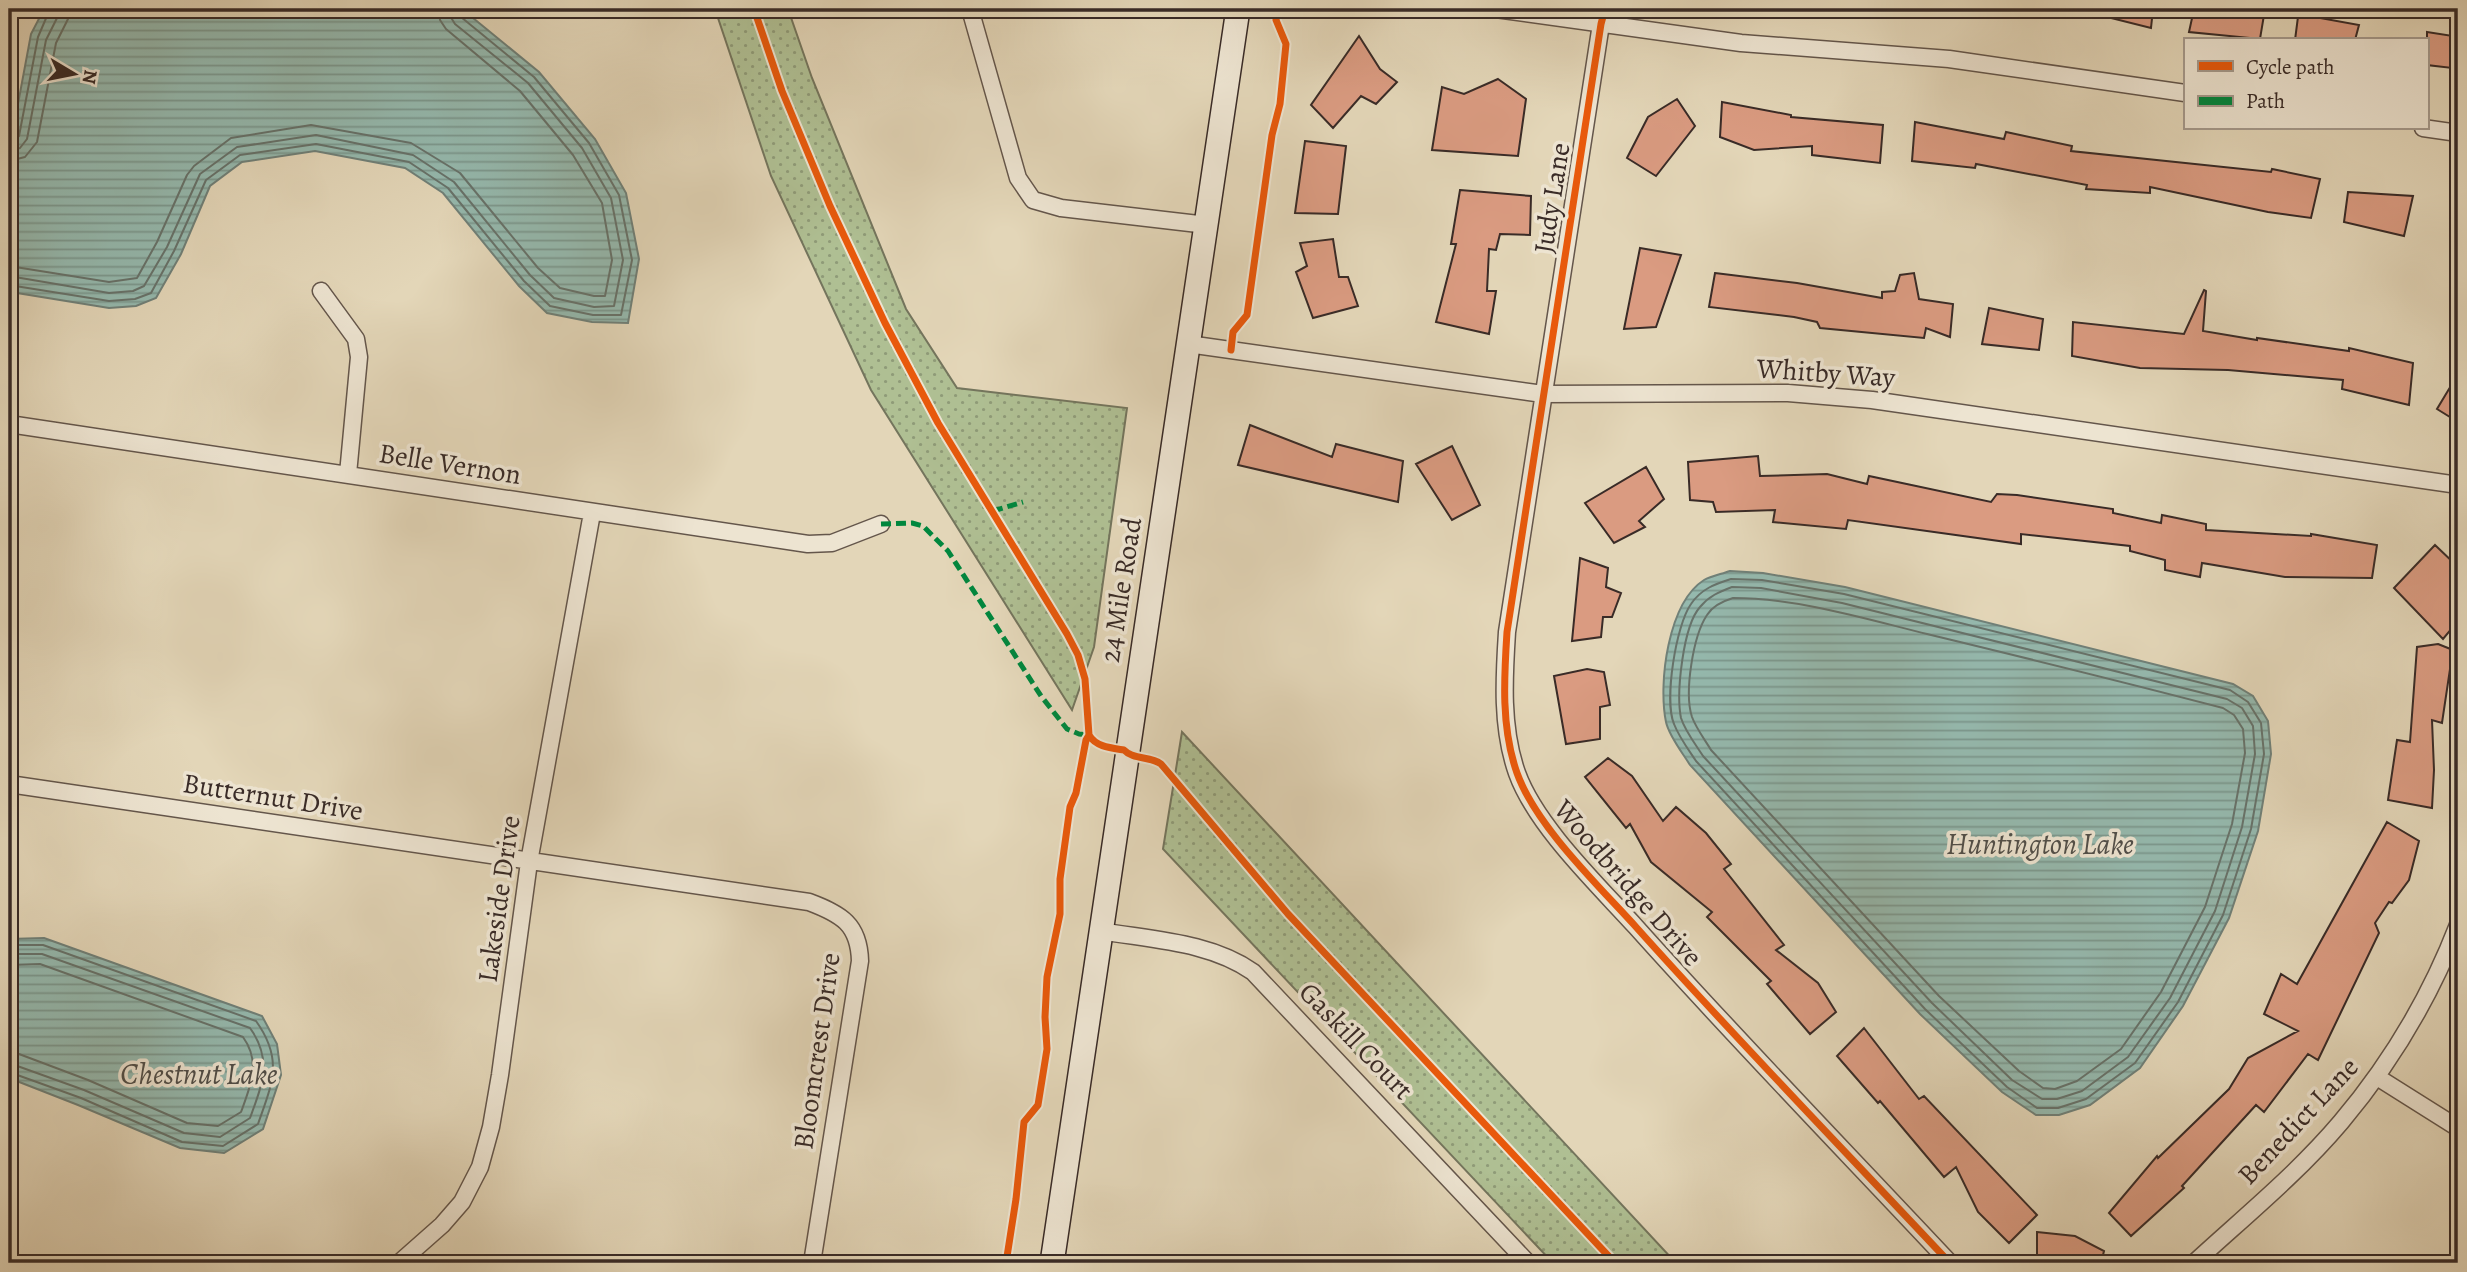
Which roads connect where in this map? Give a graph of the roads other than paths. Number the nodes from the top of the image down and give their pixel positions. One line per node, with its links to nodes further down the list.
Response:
1 (970, 9): 8 (street)
2 (1238, 9): 8 (street, 24 Mile Road)
3 (1496, 9): 4 (street)
4 (1603, 16): 5 (street); 11 (street, Judy Lane)
5 (2184, 93)
6 (2428, 129): 7 (street)
7 (2458, 133)
8 (1207, 225): 10 (street, 24 Mile Road)
9 (321, 291): 13 (street)
10 (1188, 344): 11 (street, Whitby Way); 20 (street, 24 Mile Road)
11 (1543, 394): 14 (street, Whitby Way); 27 (street, Woodbridge Drive)
12 (9, 424): 13 (street, Belle Vernon)
13 (348, 474): 15 (street, Belle Vernon)
14 (2458, 485)
15 (593, 513): 16 (street, Belle Vernon); 18 (street, Lakeside Drive)
16 (881, 524)
17 (9, 784): 18 (street, Butternut Drive)
18 (528, 862): 23 (street, Lakeside Drive); 24 (street, Bloomcrest Drive)
19 (2458, 925): 21 (street, Benedict Lane)
20 (1101, 932): 25 (street, 24 Mile Road); 26 (street, Gaskill Court)
21 (2377, 1077): 22 (street); 28 (street, Benedict Lane)
22 (2458, 1128)
23 (399, 1263)
24 (812, 1263)
25 (1052, 1263)
26 (1528, 1263)
27 (1950, 1263)
28 (2194, 1263)

